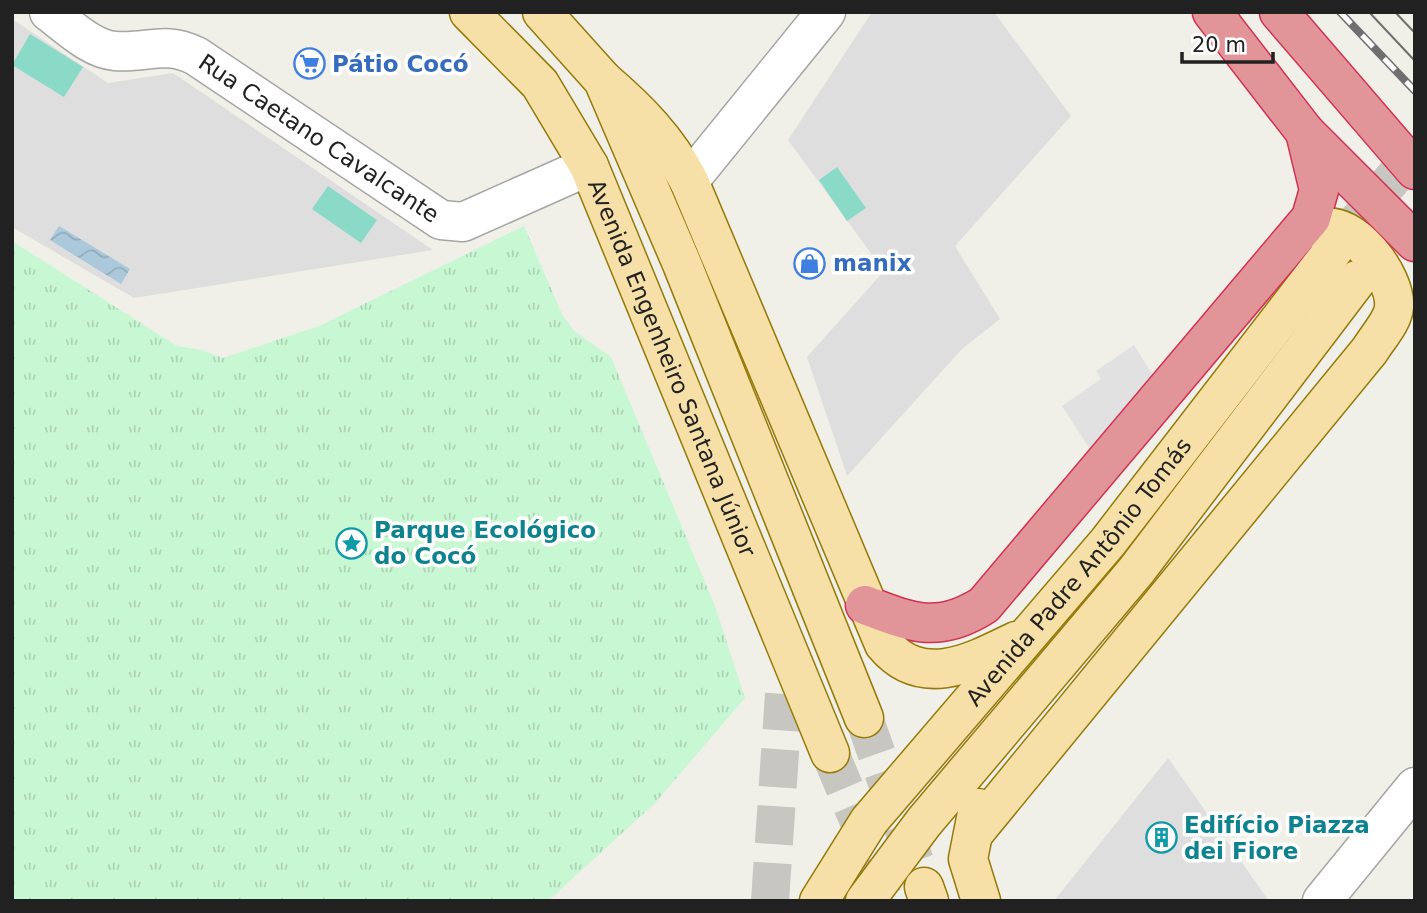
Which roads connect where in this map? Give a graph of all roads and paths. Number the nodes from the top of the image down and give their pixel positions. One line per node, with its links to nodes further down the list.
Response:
1 (49, 12): 9 (street, Rua Caetano Cavalcante)
2 (469, 12): 9 (main road, Avenida Engenheiro Santana Júnior)
3 (542, 12): 7 (main road, Avenida Engenheiro Santana Júnior)
4 (826, 12): 11 (street)
5 (1212, 12): 8 (highway)
6 (1279, 12): 10 (highway)
7 (603, 79): 11 (main road); 24 (main road, Avenida Engenheiro Santana Júnior)
8 (1305, 132): 12 (highway); 13 (highway)
9 (589, 166): 21 (main road, Avenida Engenheiro Santana Júnior)
10 (1415, 170)
11 (689, 181): 19 (main road)
12 (1296, 236): 17 (main road); 19 (highway)
13 (1415, 242)
14 (1338, 244): 20 (main road, Avenida Padre Antônio Tomás)
15 (1357, 280): 22 (main road, Avenida Padre Antônio Tomás)
16 (1415, 328): 17 (main road)
17 (1370, 350): 18 (main road)
18 (1194, 563): 22 (main road); 28 (main road)
19 (865, 605): 20 (main road)
20 (1033, 632): 29 (main road, Avenida Padre Antônio Tomás)
21 (779, 635): 23 (main road); 26 (main road, Avenida Engenheiro Santana Júnior)
22 (1037, 690): 25 (main road, Avenida Padre Antônio Tomás)
23 (784, 694)
24 (864, 718)
25 (999, 736): 28 (main road); 30 (main road, Avenida Padre Antônio Tomás)
26 (830, 753)
27 (1415, 787): 32 (street)
28 (974, 833): 31 (main road)
29 (819, 901)
30 (865, 901)
31 (981, 901)
32 (1322, 901)

